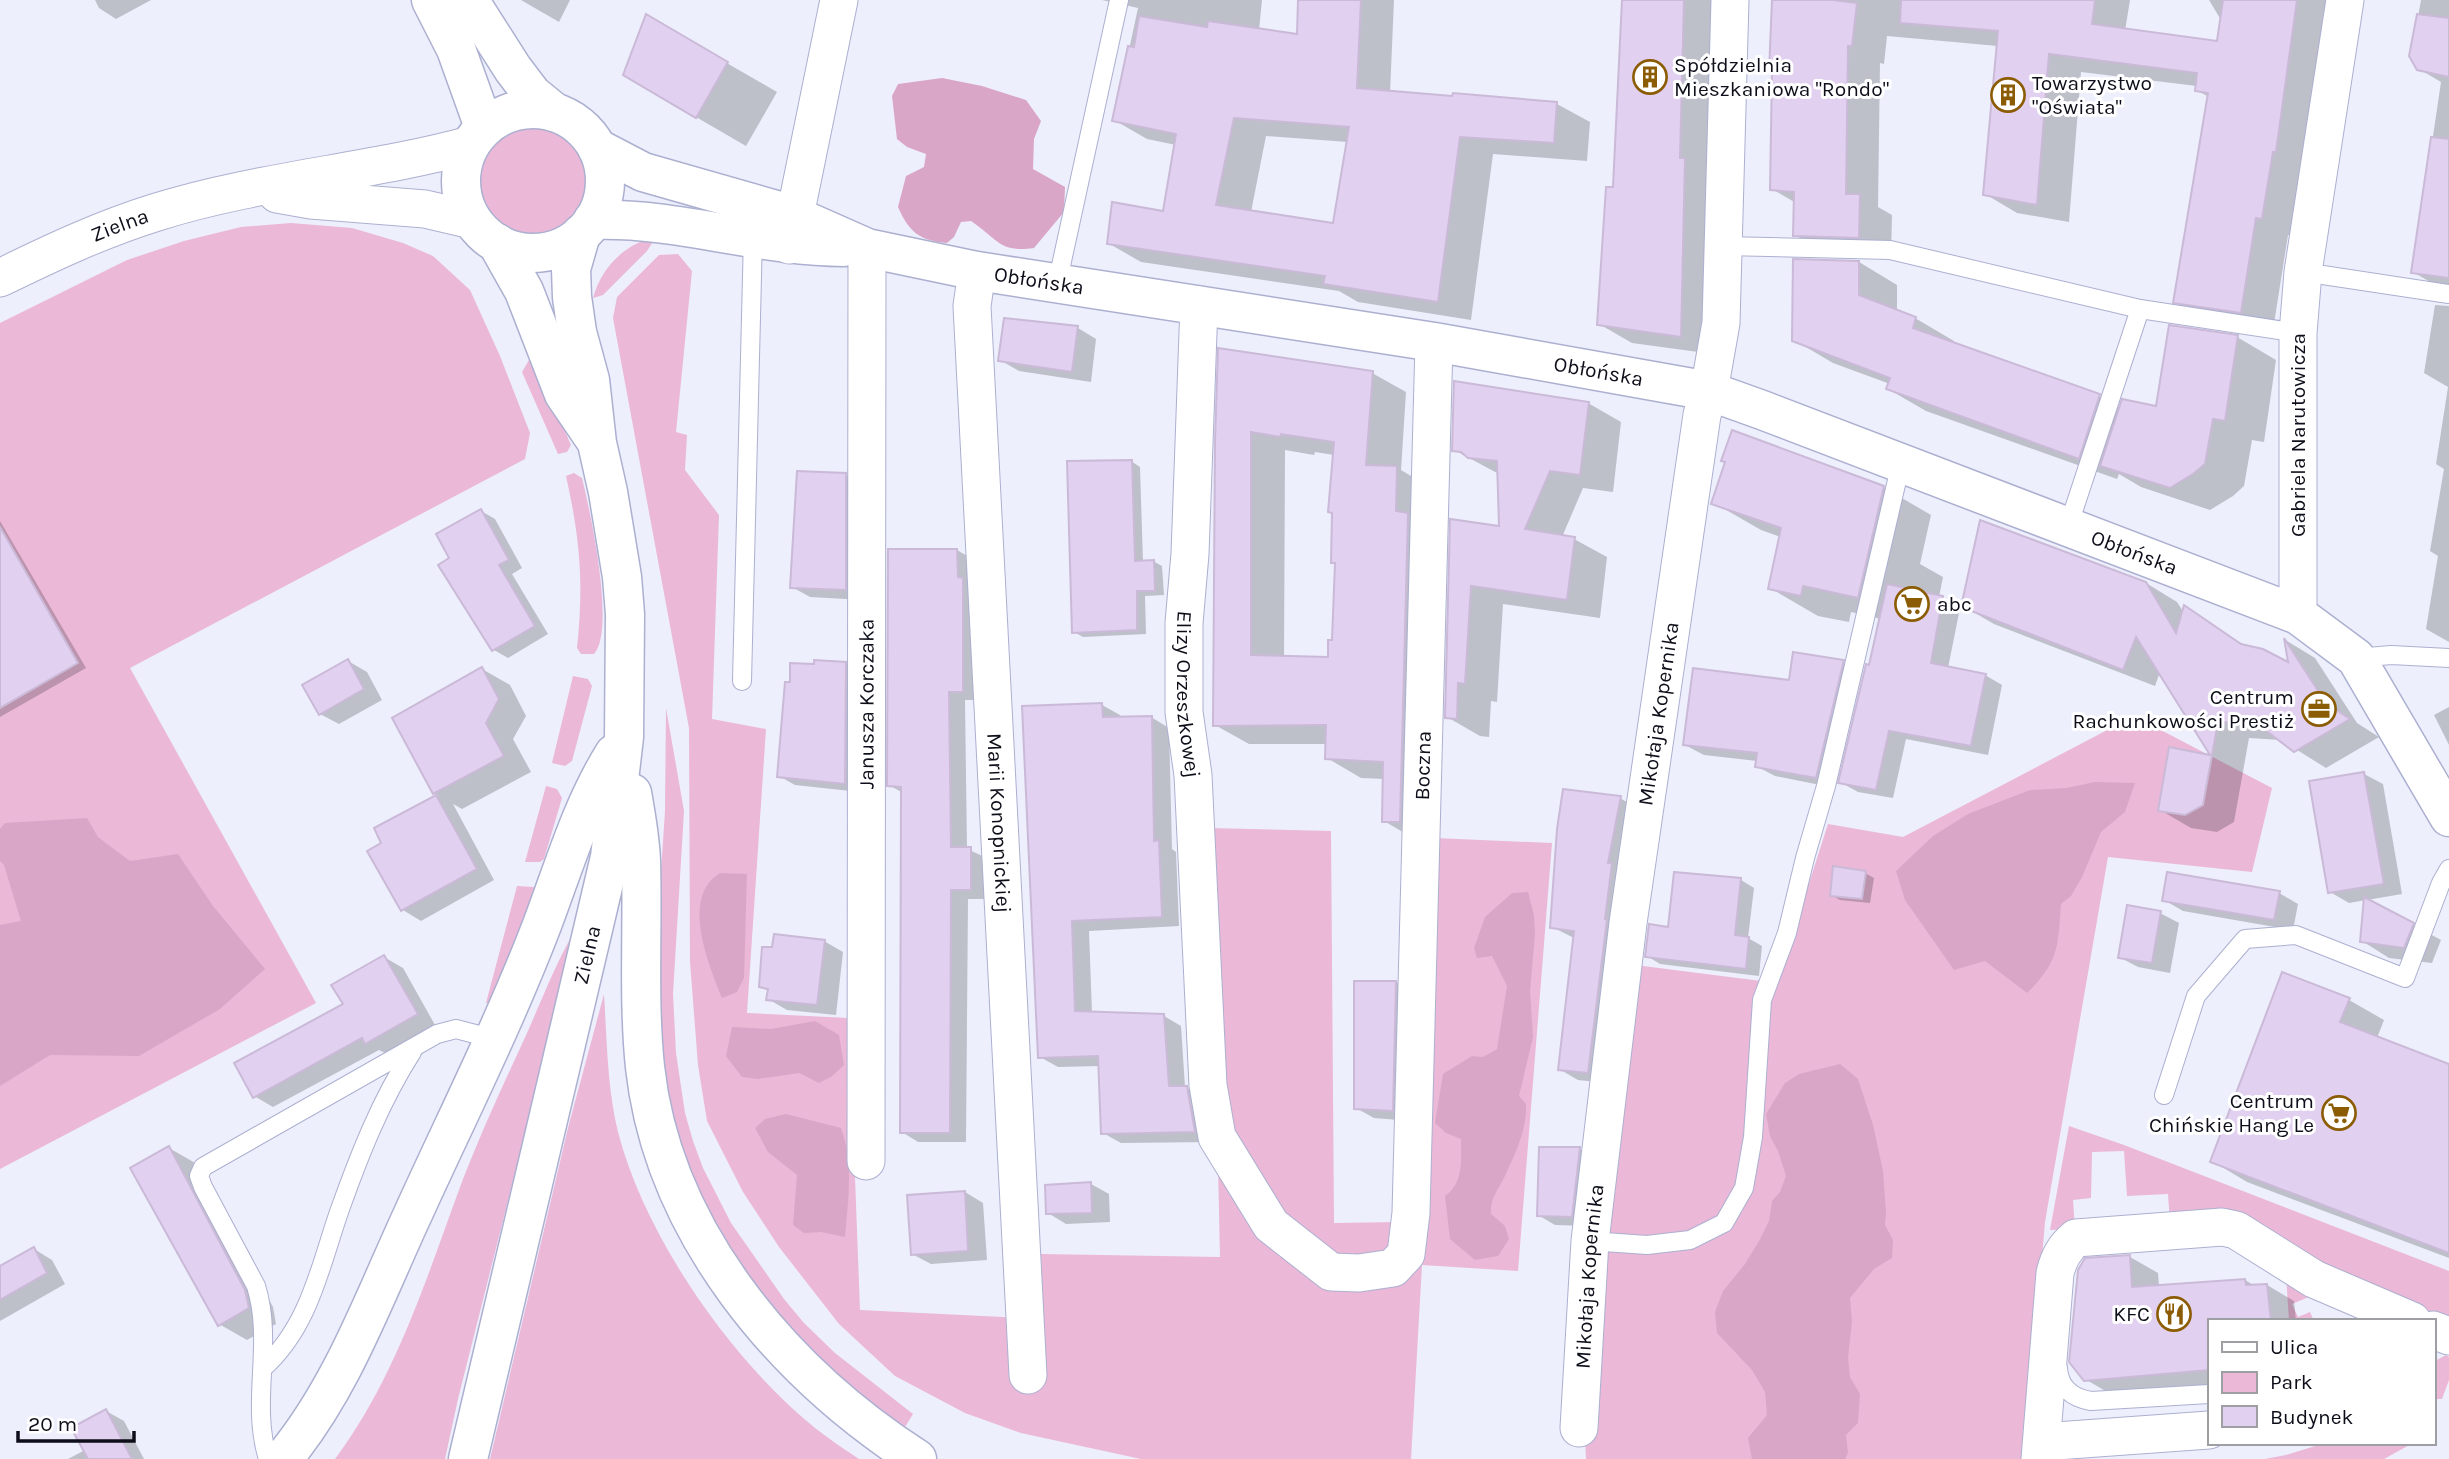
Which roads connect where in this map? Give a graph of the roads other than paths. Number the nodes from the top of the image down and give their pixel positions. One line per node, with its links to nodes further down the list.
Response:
1 (432, 0): 8 (street)
2 (469, 0): 7 (street)
3 (839, 0): 11 (street)
4 (1119, 0): 19 (lane)
5 (1730, 0): 14 (street, Mikołaja Kopernika)
6 (2345, 0): 17 (street, Gabriela Narutowicza)
7 (554, 112): 8 (street); 9 (street)
8 (477, 136): 10 (street, Zielna); 13 (street)
9 (597, 148): 11 (street, Obłońska); 12 (street)
10 (248, 190): 13 (street, Zielna); 18 (street, Zielna)
11 (773, 226): 12 (street, Obłońska); 15 (street, Obłońska); 32 (lane)
12 (587, 227): 13 (street); 26 (street, Zielna)
13 (484, 232): 26 (street, Zielna)
14 (1723, 246): 22 (lane); 25 (street, Mikołaja Kopernika)
15 (867, 248): 16 (street, Obłońska); 39 (street, Janusza Korczaka)
16 (977, 271): 19 (street, Obłońska); 45 (street, Marii Konopnickiej)
17 (2303, 272): 20 (lane); 23 (street, Gabriela Narutowicza)
18 (0, 278)
19 (1057, 284): 21 (street, Obłońska)
20 (2449, 294)
21 (1199, 305): 24 (street, Obłońska); 40 (street, Elizy Orzeszkowej)
22 (2140, 309): 23 (lane); 28 (lane)
23 (2298, 333): 29 (street, Gabriela Narutowicza)
24 (1434, 342): 25 (street, Obłońska); 40 (street, Boczna)
25 (1709, 391): 27 (street, Obłońska); 42 (street, Mikołaja Kopernika)
26 (597, 443): 33 (street, Zielna)
27 (1901, 463): 28 (street, Obłońska); 42 (lane)
28 (2068, 527): 29 (street, Obłońska)
29 (2298, 615): 30 (street)
30 (2356, 658): 31 (lane); 34 (street)
31 (2449, 658)
32 (742, 681)
33 (624, 737): 36 (street); 52 (street, Zielna); 53 (street)
34 (2449, 817)
35 (2449, 869): 38 (lane)
36 (494, 1039): 37 (lane); 51 (street)
37 (414, 1049): 44 (lane); 44 (lane)
38 (2164, 1095)
39 (866, 1161)
40 (1412, 1189)
41 (2250, 1239): 43 (street); 46 (lane); 49 (street)
42 (1590, 1241): 47 (street, Mikołaja Kopernika)
43 (2403, 1319)
44 (263, 1368): 50 (lane)
45 (1028, 1375)
46 (2208, 1394)
47 (1578, 1428)
48 (2208, 1430): 49 (street)
49 (2041, 1451)
50 (268, 1459)
51 (283, 1459)
52 (468, 1459)
53 (917, 1459)

